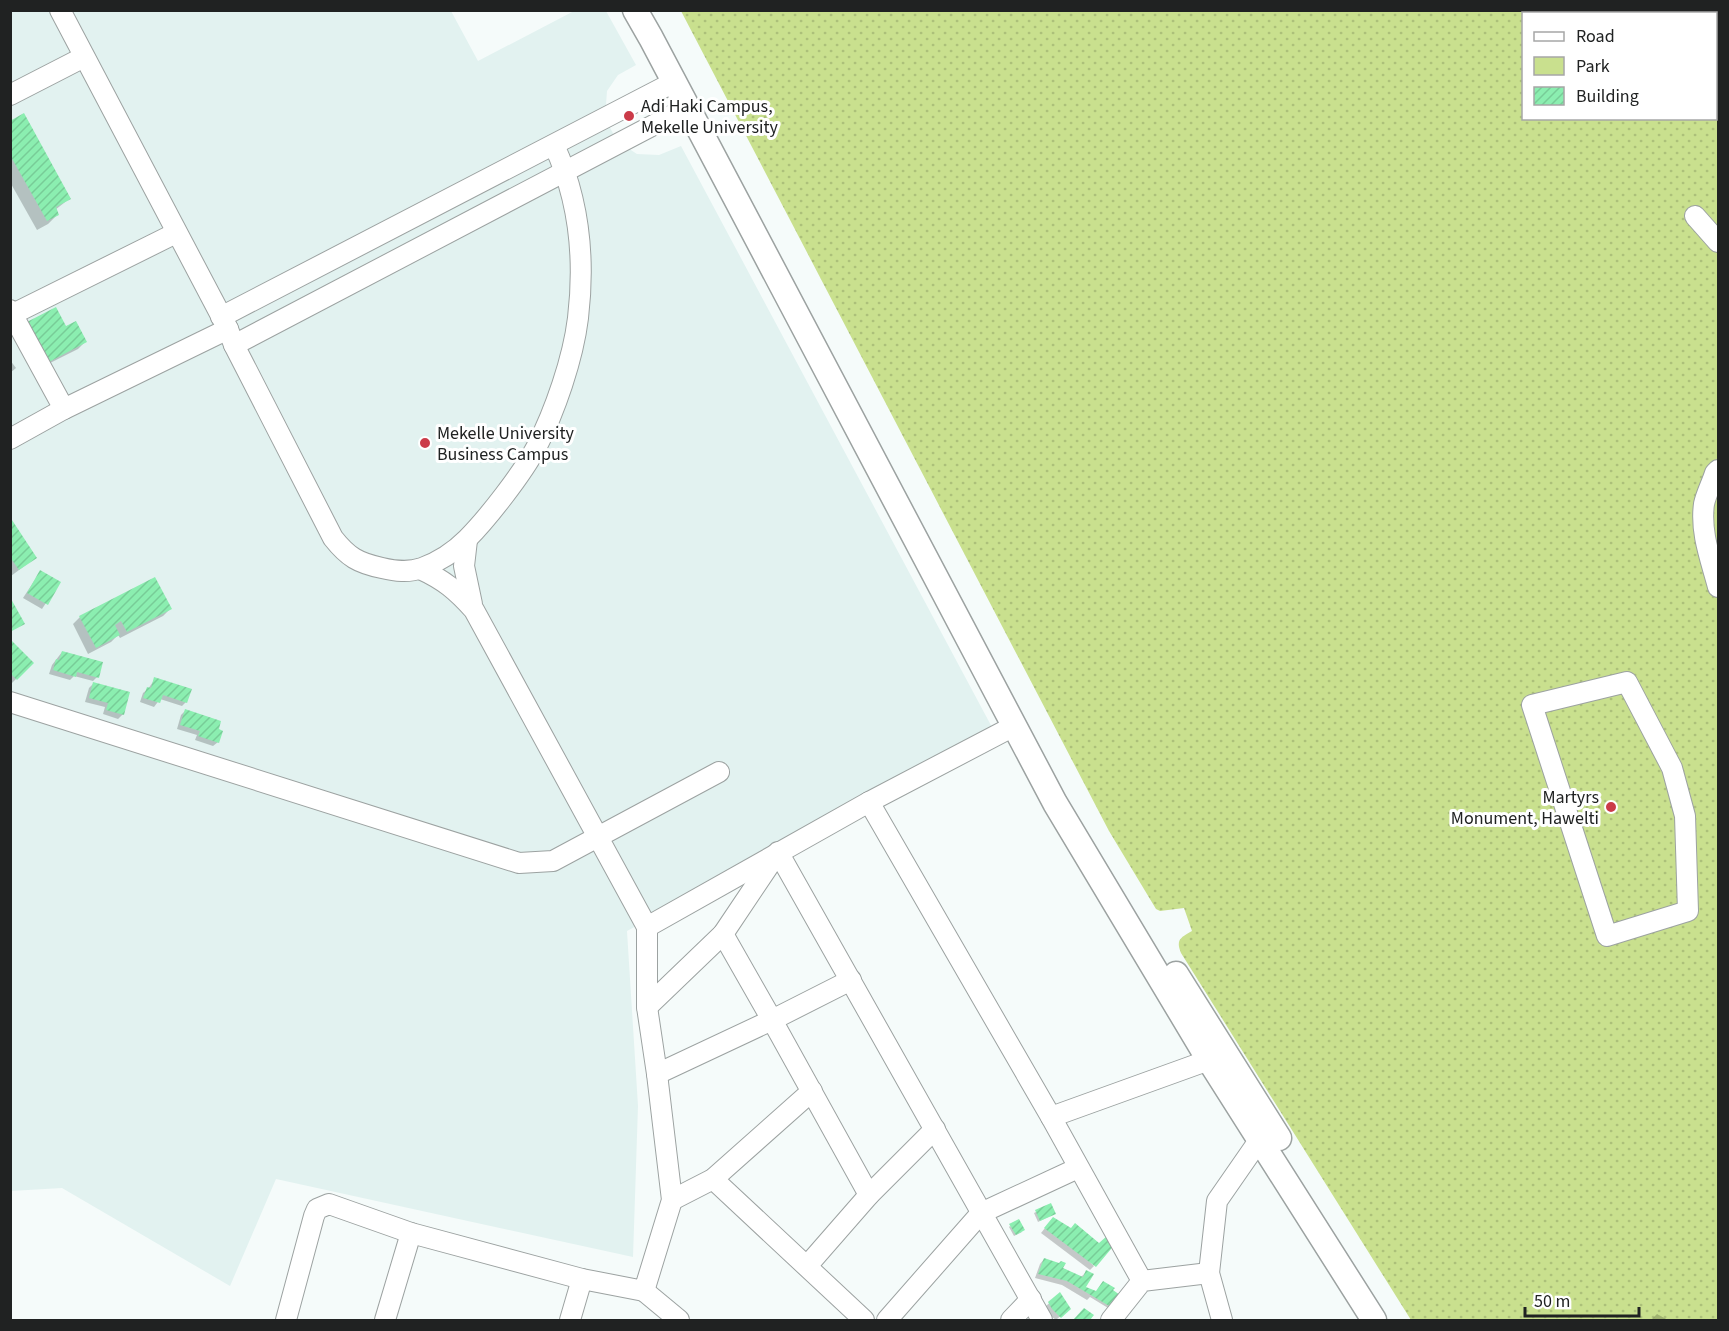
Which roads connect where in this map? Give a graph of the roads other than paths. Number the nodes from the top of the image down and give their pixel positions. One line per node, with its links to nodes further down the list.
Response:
1 (60, 10): 4 (street)
2 (634, 10): 5 (main road)
3 (654, 10): 63 (main road)
4 (84, 57): 6 (street); 11 (street)
5 (674, 82): 7 (main road); 8 (street)
6 (10, 95)
7 (686, 108): 9 (street); 23 (main road)
8 (554, 145): 9 (street); 14 (street)
9 (566, 170): 14 (street); 18 (street)
10 (1695, 216): 12 (street)
11 (176, 232): 13 (street); 14 (street)
12 (1719, 242)
13 (12, 312): 15 (street)
14 (228, 330): 15 (street); 19 (street)
15 (64, 409): 16 (street)
16 (10, 439)
17 (1719, 470): 20 (street)
18 (467, 540): 19 (street); 21 (street)
19 (420, 569): 21 (street)
20 (1719, 587)
21 (474, 610): 26 (street)
22 (10, 702): 26 (street)
23 (1014, 726): 25 (street); 34 (main road)
24 (719, 772): 26 (street)
25 (869, 802): 27 (street); 37 (street)
26 (598, 838): 29 (street)
27 (778, 852): 29 (street); 30 (street); 31 (street)
28 (1689, 911): 28 (street)
29 (647, 927): 32 (street)
30 (723, 934): 32 (street); 33 (street)
31 (851, 980): 33 (street); 38 (street)
32 (647, 1007): 35 (street)
33 (772, 1020): 35 (street); 36 (street)
34 (1209, 1060): 37 (street); 39 (main road)
35 (657, 1074): 43 (street)
36 (812, 1091): 41 (street); 42 (street)
37 (1051, 1117): 40 (street)
38 (935, 1129): 42 (street); 44 (street)
39 (1260, 1139): 47 (street); 62 (main road)
40 (1078, 1168): 44 (street); 49 (street)
41 (713, 1179): 43 (street); 46 (street)
42 (869, 1195): 46 (street)
43 (672, 1200): 50 (street)
44 (981, 1213): 51 (street); 57 (street)
45 (411, 1233): 48 (street); 52 (street); 53 (street)
46 (807, 1266): 56 (street)
47 (1209, 1274): 49 (street); 61 (street)
48 (582, 1279): 50 (street); 54 (street)
49 (1142, 1281): 60 (street)
50 (644, 1291): 55 (street)
51 (1031, 1299): 58 (street); 59 (street)
52 (286, 1320)
53 (386, 1320)
54 (570, 1320)
55 (679, 1320)
56 (864, 1320)
57 (887, 1320)
58 (1011, 1320)
59 (1042, 1320)
60 (1111, 1320)
61 (1222, 1320)
62 (1374, 1320)
63 (1392, 1320)

